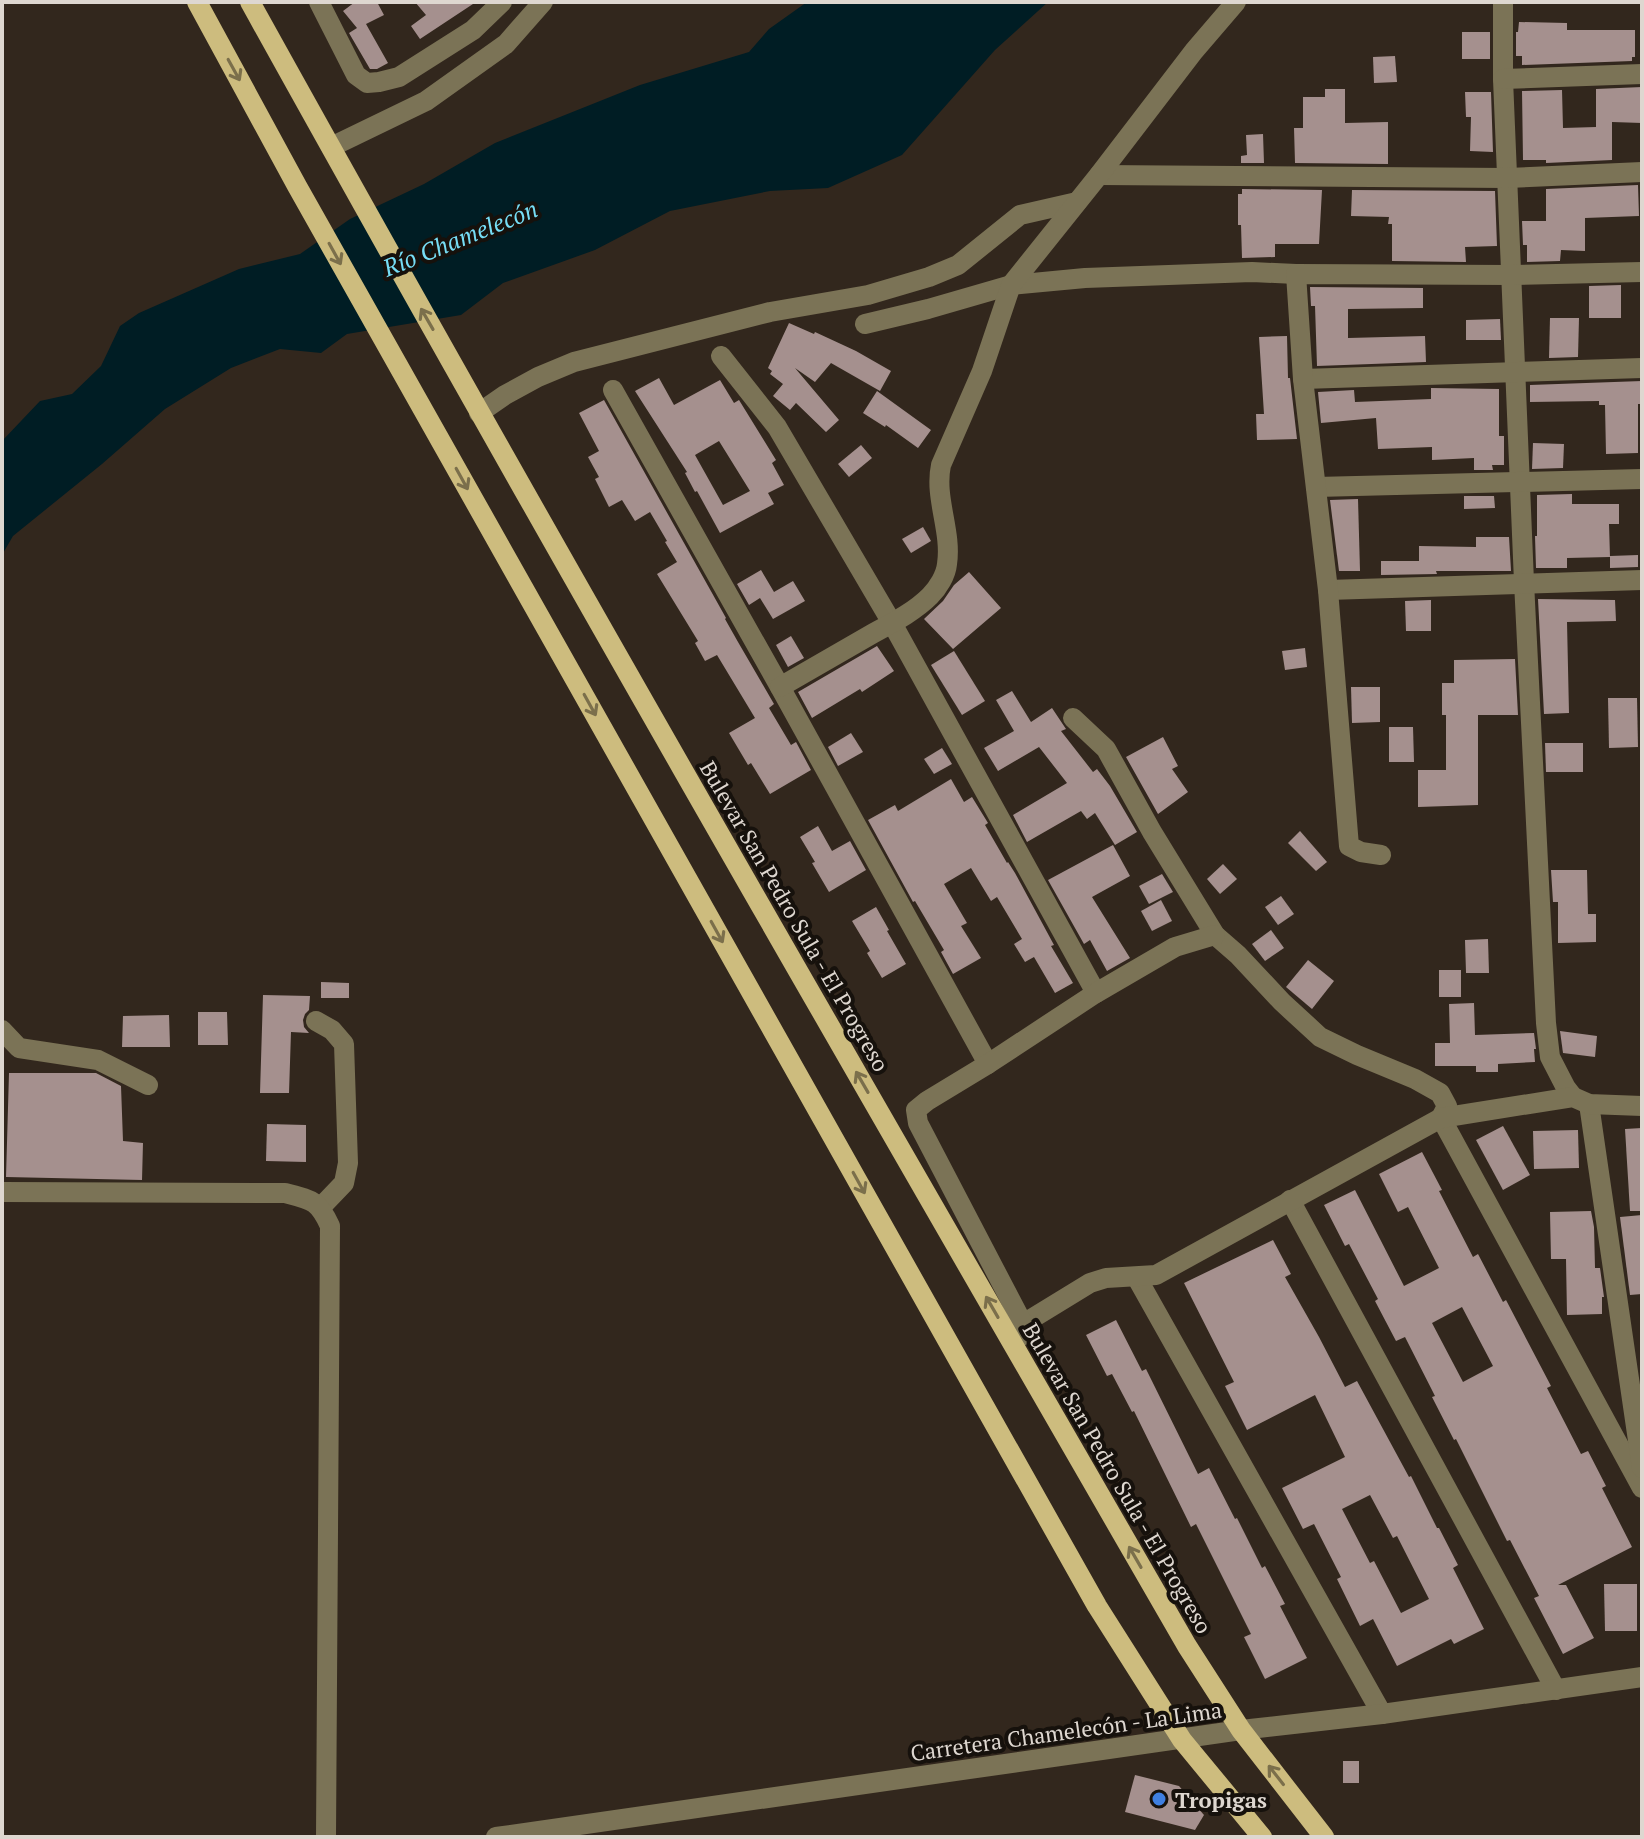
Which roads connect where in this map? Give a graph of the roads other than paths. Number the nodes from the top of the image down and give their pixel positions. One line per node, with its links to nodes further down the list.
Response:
1 (197, 2): 58 (main road, one-way to 58)
2 (250, 2): 11 (main road, Bulevar San Pedro Sula - El Progreso)
3 (343, 2): 8 (street)
4 (502, 2): 8 (street)
5 (543, 2): 11 (street)
6 (1236, 2): 13 (street)
7 (1503, 2): 10 (street)
8 (321, 8)
9 (1642, 74): 10 (street)
10 (1503, 79): 14 (street)
11 (331, 147): 26 (main road, Bulevar San Pedro Sula - El Progreso, one-way to 11)
12 (1642, 172): 14 (street)
13 (1099, 175): 14 (street); 15 (street)
14 (1507, 178): 18 (street)
15 (1077, 202): 19 (street); 26 (street)
16 (1642, 272): 18 (street)
17 (1296, 274): 18 (street); 19 (street); 24 (street)
18 (1511, 275): 23 (street)
19 (1011, 285): 20 (street); 33 (street)
20 (865, 324)
21 (721, 356): 33 (street)
22 (1642, 368): 23 (street)
23 (1515, 373): 24 (street); 28 (street)
24 (1303, 379): 29 (street)
25 (613, 390): 34 (street)
26 (479, 413): 51 (main road, Bulevar San Pedro Sula - El Progreso, one-way to 26)
27 (1642, 479): 28 (street)
28 (1520, 481): 29 (street); 31 (street)
29 (1316, 487): 32 (street)
30 (1642, 580): 31 (street)
31 (1524, 582): 32 (street); 43 (street)
32 (1328, 590): 36 (street)
33 (892, 623): 34 (street); 38 (street)
34 (780, 687): 41 (street)
35 (1073, 718): 37 (street)
36 (1381, 855)
37 (1215, 935): 38 (street); 45 (street)
38 (1096, 993): 41 (street)
39 (316, 1021): 48 (street)
40 (2, 1030): 42 (street)
41 (988, 1064): 50 (street)
42 (148, 1085)
43 (1581, 1101): 44 (street); 45 (street); 52 (street)
44 (1642, 1106)
45 (1441, 1118): 47 (street); 53 (street)
46 (2, 1192): 48 (street)
47 (1290, 1200): 49 (street); 55 (street)
48 (321, 1207): 59 (street)
49 (1137, 1278): 50 (street); 56 (street)
50 (1023, 1324): 51 (street)
51 (1018, 1354): 57 (main road, Bulevar San Pedro Sula - El Progreso, one-way to 51)
52 (1642, 1468)
53 (1642, 1488)
54 (1642, 1677): 55 (street, Carretera Chamelecón - La Lima)
55 (1556, 1690): 56 (street, Carretera Chamelecón - La Lima)
56 (1382, 1714): 57 (street, Carretera Chamelecón - La Lima)
57 (1241, 1730): 58 (street, Carretera Chamelecón - La Lima); 62 (main road, Bulevar San Pedro Sula - El Progreso, one-way to 57)
58 (1182, 1740): 60 (street, Carretera Chamelecón - La Lima); 61 (main road)
59 (326, 1837)
60 (496, 1837)
61 (1262, 1837)
62 (1324, 1837)

